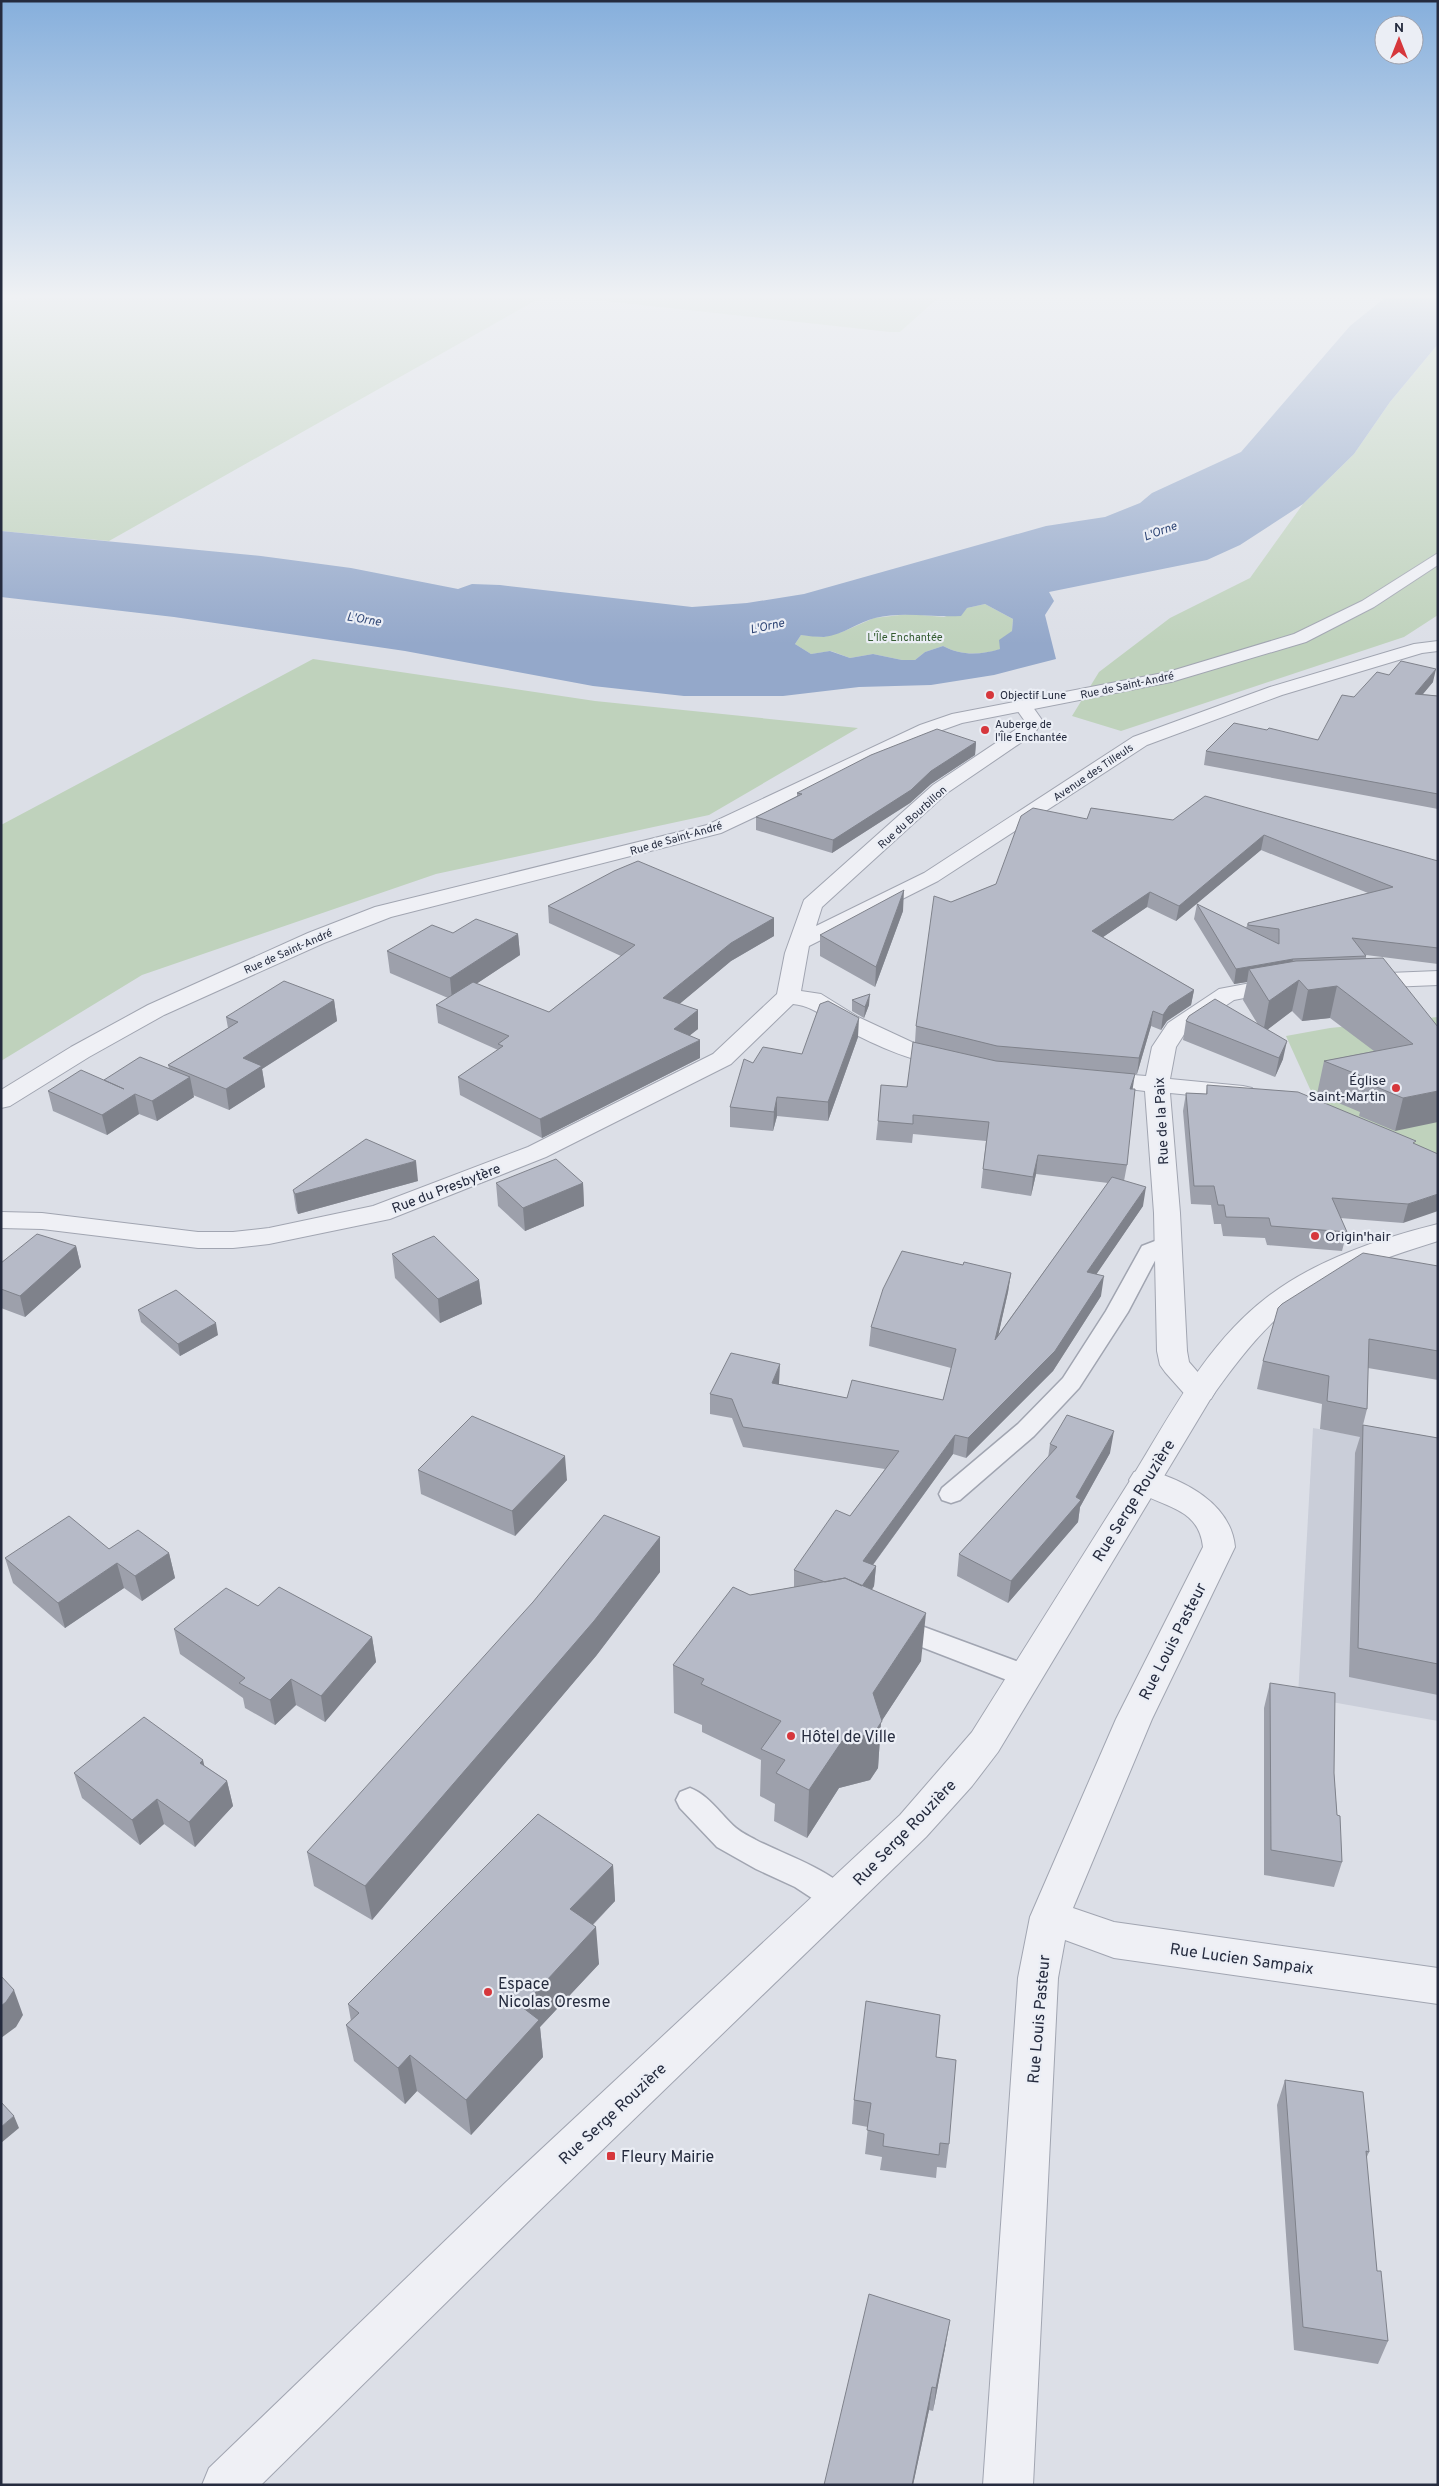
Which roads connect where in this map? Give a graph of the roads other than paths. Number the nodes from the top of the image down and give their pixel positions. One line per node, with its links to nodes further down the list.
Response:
1 (1438, 558): 3 (street, Rue de Saint-André)
2 (1438, 646): 4 (street, Avenue des Tilleuls)
3 (1024, 708): 4 (street, Rue du Bourbillon); 13 (street, Rue de Saint-André)
4 (801, 942): 8 (street)
5 (1438, 978): 6 (street)
6 (1340, 982)
7 (1300, 983): 11 (street, Rue de la Paix)
8 (788, 996): 9 (street); 14 (street, Rue du Presbytère)
9 (966, 1064)
10 (1072, 1077): 11 (street)
11 (1158, 1085): 12 (street); 16 (street, Rue de la Paix)
12 (1262, 1095)
13 (1, 1101)
14 (1, 1220)
15 (1438, 1232): 17 (street, Rue Serge Rouzière)
16 (1168, 1243): 17 (street, Rue de la Paix); 19 (lane)
17 (1200, 1392): 18 (street, Rue Serge Rouzière)
18 (1145, 1480): 21 (street, Rue Serge Rouzière); 24 (street, Rue Louis Pasteur)
19 (950, 1494)
20 (882, 1622): 21 (lane)
21 (1025, 1676): 23 (street, Rue Serge Rouzière)
22 (690, 1800): 23 (lane)
23 (838, 1899): 27 (street, Rue Serge Rouzière)
24 (1050, 1917): 25 (street, Rue Lucien Sampaix); 26 (street, Rue Louis Pasteur)
25 (1438, 1986)
26 (1014, 2483)
27 (226, 2485)

